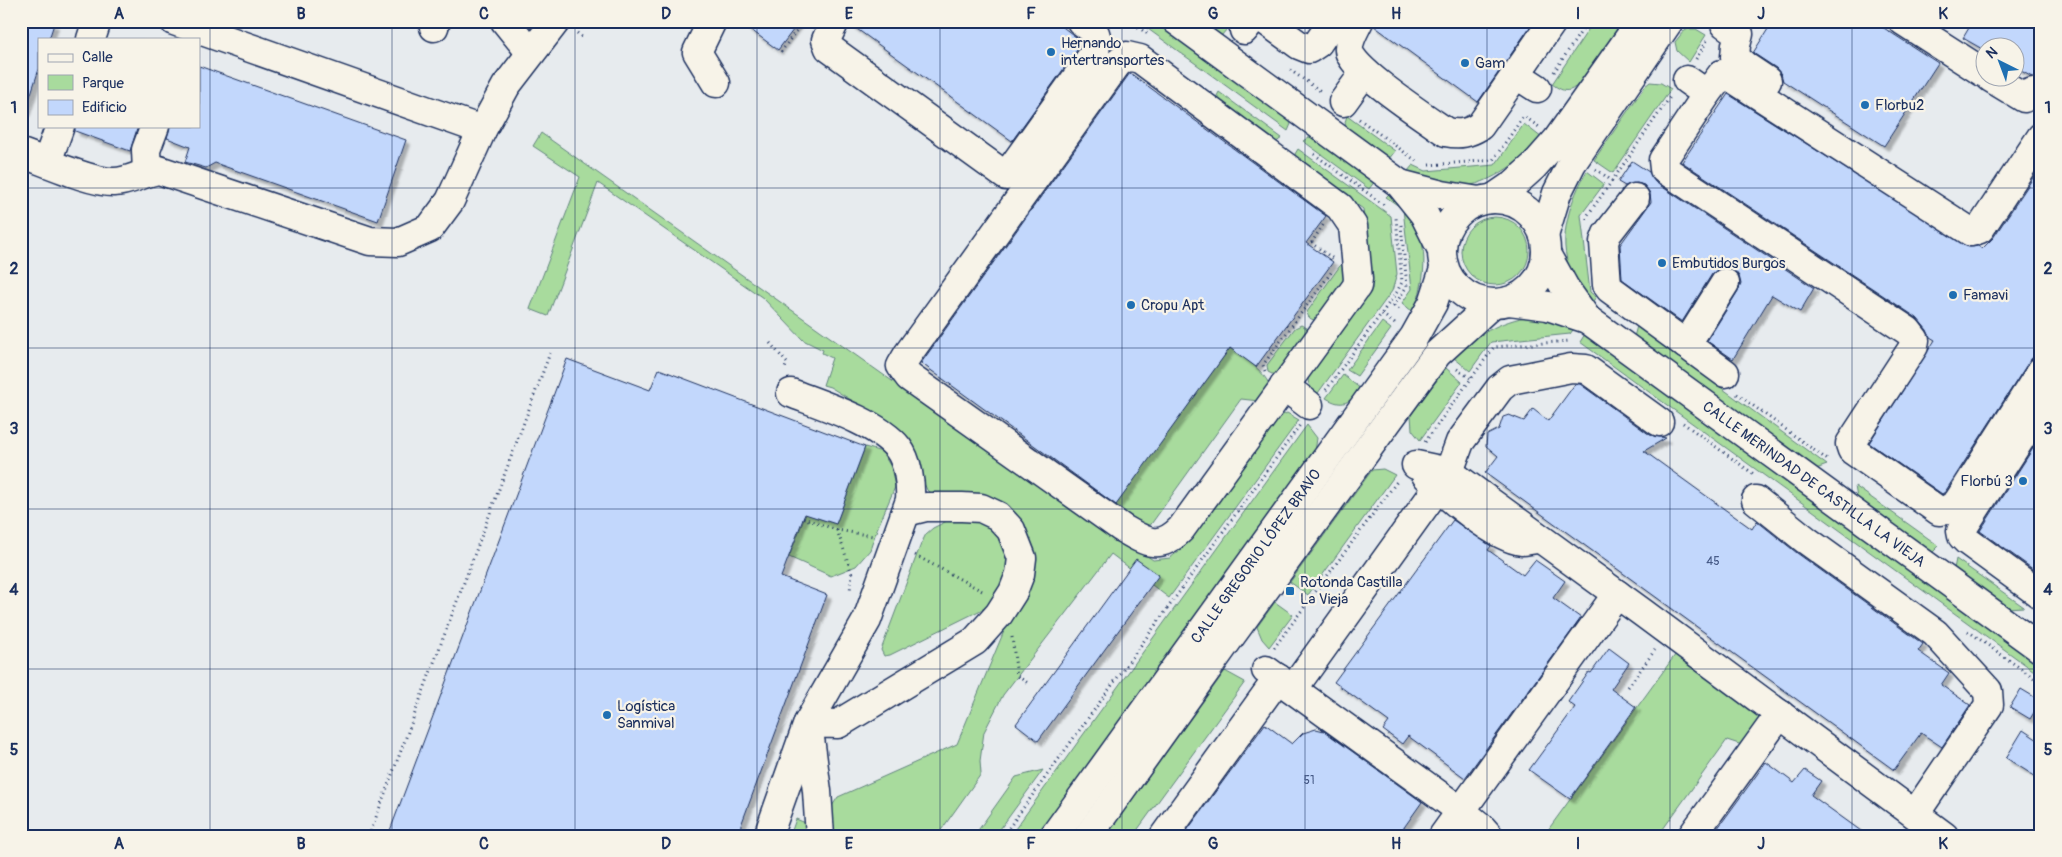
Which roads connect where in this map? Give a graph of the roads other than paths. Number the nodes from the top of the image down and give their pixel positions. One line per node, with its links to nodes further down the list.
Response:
1 (97, 21): 17 (main road)
2 (174, 21): 27 (main road)
3 (505, 21): 18 (main road)
4 (556, 21): 18 (main road)
5 (712, 21): 21 (main road)
6 (835, 21): 7 (main road)
7 (1081, 21)
8 (1177, 21): 33 (main road)
9 (1333, 21): 15 (main road)
10 (1360, 21): 20 (main road)
11 (1554, 21): 20 (main road)
12 (1641, 21): 35 (main road)
13 (1669, 21): 36 (main road)
14 (1904, 21): 19 (main road)
15 (1254, 24)
16 (1730, 29): 30 (main road)
17 (91, 38)
18 (530, 52): 27 (main road)
19 (1974, 66)
20 (1364, 73): 24 (main road)
21 (716, 83)
22 (2008, 88): 23 (main road)
23 (2041, 97)
24 (1342, 105)
25 (59, 128): 31 (main road)
26 (155, 128): 32 (main road)
27 (482, 130): 32 (main road)
28 (2041, 136): 42 (main road)
29 (21, 153): 31 (main road)
30 (1878, 154)
31 (47, 162): 32 (main road)
32 (146, 172)
33 (1393, 188): 35 (main road); 37 (main road)
34 (1635, 198): 41 (main road)
35 (1486, 200): 36 (main road); 37 (main road)
36 (1545, 245): 39 (main road); 40 (main road, CALLE MERINDAD DE CASTILLA LA VIEJA)
37 (1443, 258): 39 (main road); 63 (main road, CALLE GREGORIO LÓPEZ BRAVO)
38 (1725, 283): 41 (main road)
39 (1500, 303): 40 (main road, CALLE MERINDAD DE CASTILLA LA VIEJA); 64 (main road, CALLE GREGORIO LÓPEZ BRAVO)
40 (1587, 319): 55 (main road, CALLE MERINDAD DE CASTILLA LA VIEJA)
41 (1686, 345): 43 (main road)
42 (2041, 371)
43 (1725, 373)
44 (1275, 379): 44 (main road); 46 (main road)
45 (791, 393): 51 (main road)
46 (1312, 407)
47 (2041, 407): 54 (main road)
48 (1659, 422): 49 (main road)
49 (1444, 485): 52 (main road); 52 (main road); 56 (main road)
50 (1756, 500): 60 (main road)
51 (906, 512): 58 (main road); 58 (main road)
52 (1540, 538): 53 (main road)
53 (1617, 594): 57 (main road); 59 (main road)
54 (2040, 602)
55 (2041, 649)
56 (1279, 679): 59 (main road); 65 (main road)
57 (1780, 714): 60 (main road); 68 (main road)
58 (808, 723): 61 (main road); 62 (main road)
59 (1461, 811): 66 (main road); 67 (main road)
60 (1915, 814): 69 (main road)
61 (768, 836)
62 (820, 836)
63 (1054, 836)
64 (1088, 836)
65 (1164, 836)
66 (1443, 836)
67 (1489, 836)
68 (1692, 836)
69 (1944, 836)

